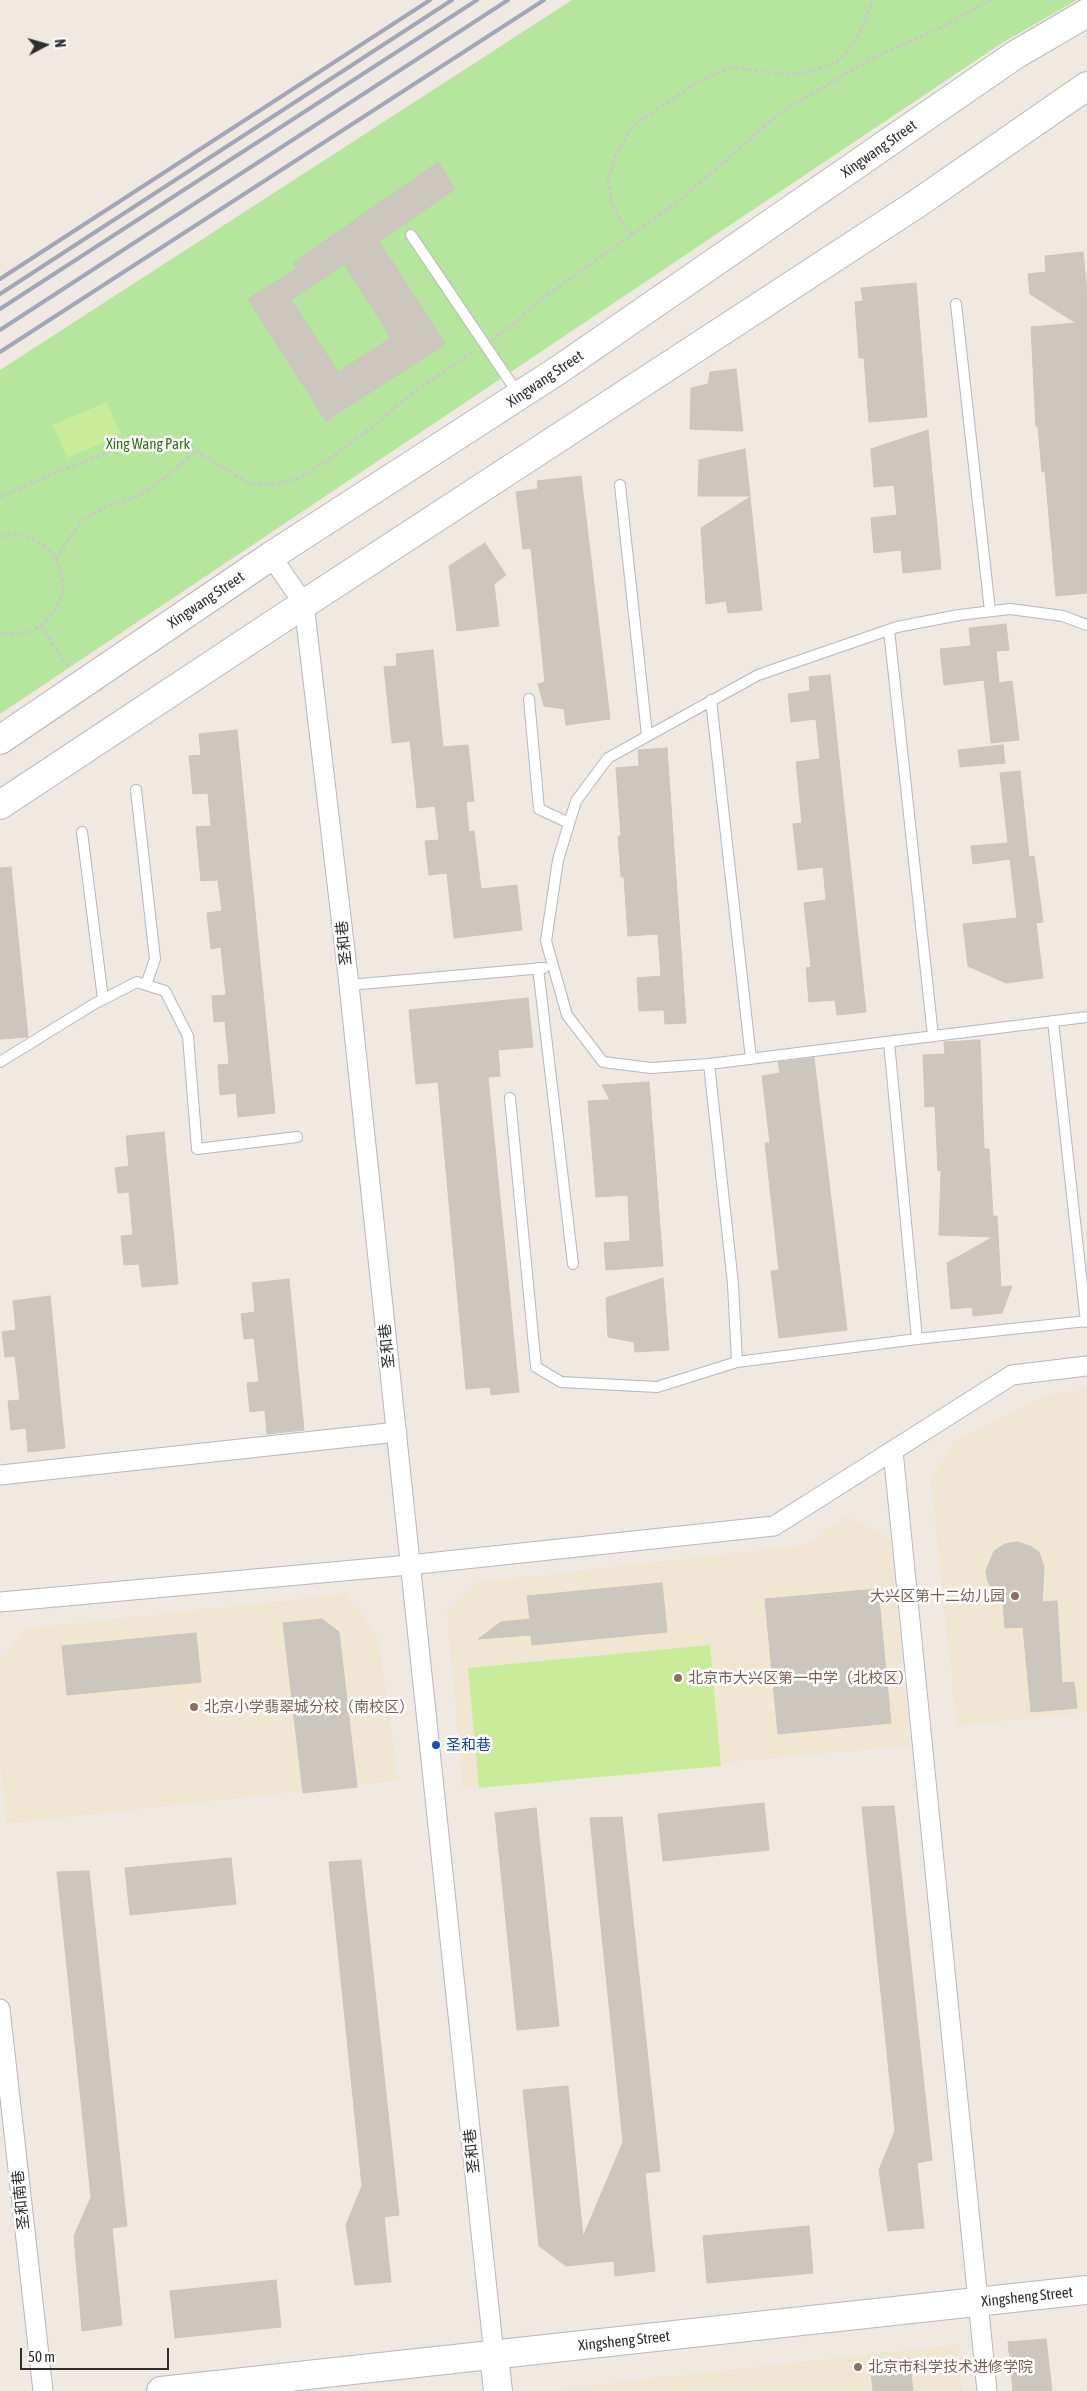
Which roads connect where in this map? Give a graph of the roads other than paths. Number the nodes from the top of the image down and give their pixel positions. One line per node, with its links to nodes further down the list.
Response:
1 (1087, 13): 5 (main road, Xingwang Street)
2 (1087, 86): 8 (main road)
3 (411, 235): 5 (lane)
4 (956, 304): 9 (lane)
5 (520, 396): 7 (main road, Xingwang Street)
6 (620, 485): 14 (lane)
7 (271, 556): 8 (street, 圣和巷); 15 (main road, Xingwang Street)
8 (304, 604): 17 (main road); 23 (street, 圣和巷)
9 (990, 612): 10 (lane); 11 (lane)
10 (1087, 625)
11 (889, 630): 13 (lane); 27 (lane)
12 (529, 700): 18 (lane)
13 (711, 700): 14 (lane); 29 (lane)
14 (647, 735): 18 (lane)
15 (0, 740)
16 (136, 790): 22 (lane)
17 (0, 806)
18 (569, 824): 20 (lane)
19 (82, 832): 24 (lane)
20 (552, 967): 21 (lane); 31 (lane)
21 (538, 968): 23 (lane); 34 (lane)
22 (146, 985): 24 (lane); 33 (lane)
23 (349, 985): 39 (street, 圣和巷)
24 (103, 999): 30 (lane)
25 (1087, 1017): 26 (lane)
26 (1053, 1022): 27 (lane); 35 (lane)
27 (932, 1036): 28 (lane)
28 (889, 1042): 29 (lane); 36 (lane)
29 (751, 1059): 31 (lane)
30 (0, 1062)
31 (709, 1064): 37 (lane)
32 (510, 1098): 37 (lane)
33 (297, 1137)
34 (573, 1264)
35 (1086, 1321): 36 (lane)
36 (917, 1339): 37 (lane)
37 (737, 1362)
38 (1087, 1366): 40 (street)
39 (397, 1432): 41 (street); 42 (street, 圣和巷)
40 (893, 1451): 42 (street); 46 (street)
41 (0, 1475)
42 (409, 1565): 43 (street); 47 (street, 圣和巷)
43 (0, 1602)
44 (0, 2009): 48 (street, 圣和南巷)
45 (1087, 2290): 46 (main road, Xingsheng Street)
46 (978, 2302): 47 (main road, Xingsheng Street); 51 (street)
47 (494, 2355): 49 (main road, Xingsheng Street); 50 (main road)
48 (43, 2391)
49 (161, 2391)
50 (498, 2391)
51 (986, 2391)

